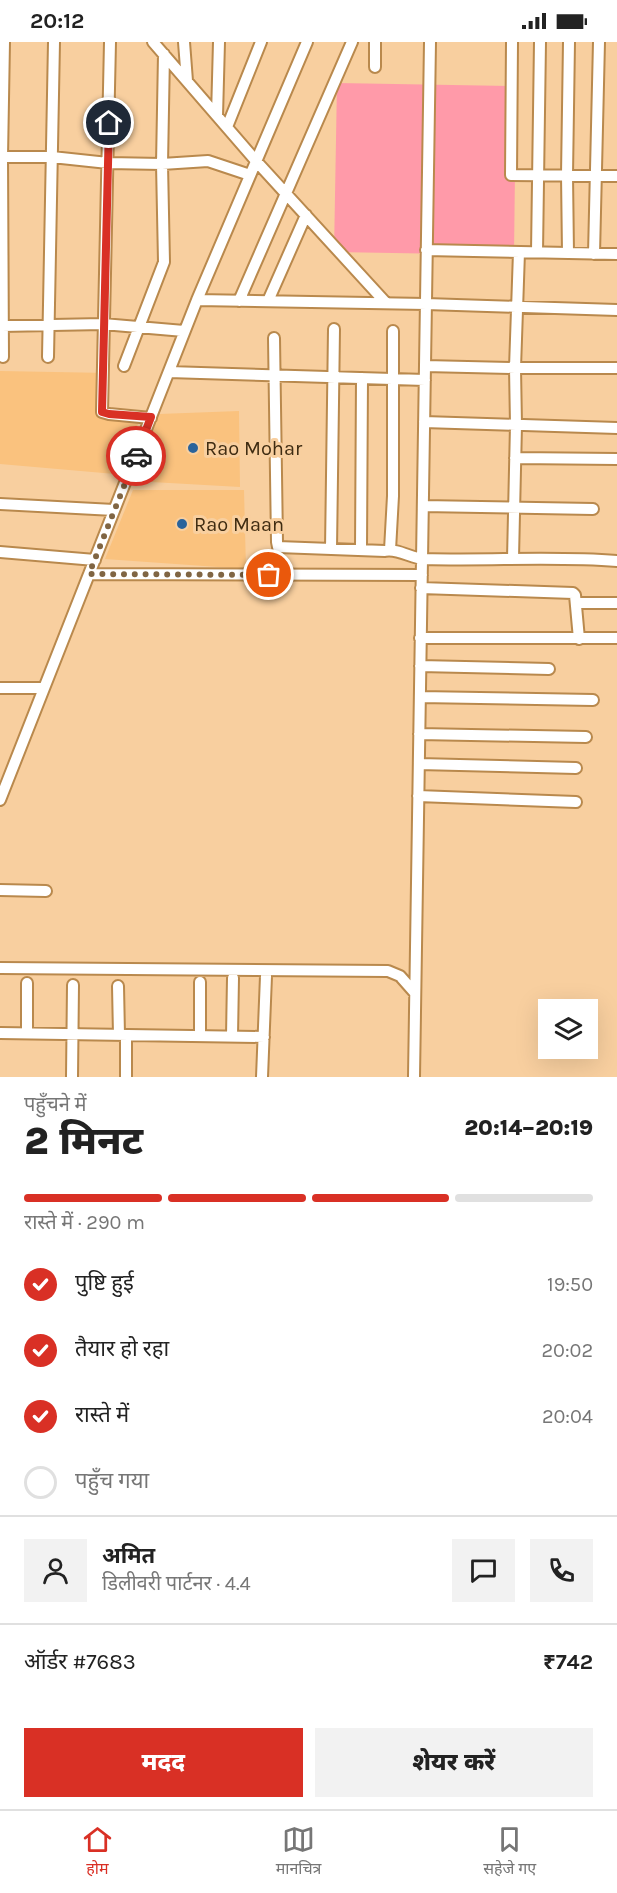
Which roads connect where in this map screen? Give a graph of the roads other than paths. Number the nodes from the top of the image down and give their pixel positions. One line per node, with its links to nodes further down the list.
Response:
1 (4, 42): 23 (street)
2 (54, 42): 24 (street)
3 (110, 42): 26 (street)
4 (153, 42): 18 (street)
5 (184, 42): 20 (street)
6 (219, 42): 21 (street)
7 (249, 42): 17 (street)
8 (261, 42): 17 (street)
9 (307, 42): 25 (street)
10 (352, 42): 34 (street)
11 (375, 42): 19 (street)
12 (430, 42): 36 (street)
13 (512, 42): 29 (street)
14 (540, 42): 29 (street)
15 (569, 42): 30 (street)
16 (599, 42): 31 (street)
17 (255, 53): 22 (street)
18 (164, 54): 20 (street); 27 (street)
19 (375, 67)
20 (187, 81): 21 (street)
21 (217, 116): 22 (street)
22 (227, 127): 25 (street)
23 (1, 157): 24 (street); 33 (street)
24 (52, 157): 26 (street); 51 (street)
25 (256, 161): 28 (street); 34 (street)
26 (108, 163): 27 (street); 49 (street)
27 (162, 165): 28 (street); 52 (street)
28 (250, 175): 42 (street)
29 (538, 175): 30 (street); 38 (street)
30 (567, 175): 31 (street); 39 (street)
31 (596, 175): 32 (street); 40 (street)
32 (617, 176)
33 (1, 191): 50 (street)
34 (285, 192): 35 (street); 43 (street)
35 (306, 215): 44 (street); 45 (street)
36 (426, 250): 37 (street); 46 (street)
37 (519, 252): 38 (street); 47 (street)
38 (537, 252): 39 (street)
39 (568, 253): 40 (street)
40 (594, 254): 41 (street)
41 (617, 254)
42 (197, 300): 43 (street); 55 (street)
43 (239, 301): 44 (street)
44 (268, 302): 45 (street)
45 (386, 303): 46 (street)
46 (426, 304): 47 (street); 60 (street)
47 (518, 307): 48 (street); 61 (street)
48 (617, 310)
49 (104, 324): 51 (street); 52 (street); 69 (street)
50 (2, 326): 51 (street); 57 (street)
51 (48, 326): 58 (street)
52 (138, 327): 55 (street); 59 (street)
53 (334, 329): 65 (street)
54 (393, 331): 67 (street)
55 (184, 332): 63 (street)
56 (274, 338): 64 (street)
57 (3, 357)
58 (48, 357)
59 (124, 366)
60 (425, 366): 61 (street); 68 (street)
61 (515, 368): 62 (street); 71 (street)
62 (617, 368)
63 (169, 372): 64 (street); 69 (street)
64 (273, 375): 65 (street); 80 (street)
65 (333, 377): 66 (street); 80 (street)
66 (362, 378): 67 (street); 81 (street)
67 (392, 379): 68 (street); 82 (street)
68 (424, 380): 70 (street)
69 (151, 417): 79 (street)
70 (424, 422): 71 (street); 76 (street)
71 (516, 425): 72 (street); 73 (street)
72 (617, 428)
73 (515, 458): 74 (street); 77 (street)
74 (617, 459)
75 (0, 504): 79 (street)
76 (423, 506): 77 (street); 85 (street)
77 (514, 508): 78 (street); 84 (street)
78 (593, 509)
79 (114, 510): 86 (street)
80 (332, 549): 81 (street)
81 (361, 549): 82 (street)
82 (390, 550): 85 (street)
83 (0, 552): 86 (street)
84 (513, 558): 85 (street); 87 (street)
85 (422, 559): 89 (street)
86 (95, 560): 88 (street)
87 (617, 561)
88 (89, 574): 89 (street); 99 (street)
89 (422, 575): 90 (street)
90 (421, 588): 91 (street); 94 (street)
91 (576, 603): 92 (street); 95 (street)
92 (617, 603)
93 (617, 638): 95 (street)
94 (420, 639): 95 (street); 96 (street)
95 (579, 639)
96 (420, 666): 97 (street); 100 (street)
97 (549, 669)
98 (0, 688): 99 (street)
99 (44, 688): 106 (street)
100 (420, 697): 101 (street); 102 (street)
101 (593, 700)
102 (419, 734): 103 (street); 104 (street)
103 (586, 737)
104 (419, 764): 105 (street); 107 (street)
105 (576, 768)
106 (3, 786): 108 (street)
107 (418, 796): 109 (street); 119 (street)
108 (0, 800)
109 (576, 802)
110 (0, 890): 111 (street)
111 (46, 891)
112 (0, 968): 119 (street)
113 (266, 976): 126 (street)
114 (233, 978): 125 (street)
115 (200, 982): 124 (street)
116 (27, 983): 121 (street)
117 (72, 986): 122 (street)
118 (118, 986): 123 (street)
119 (415, 993): 130 (street)
120 (0, 1033): 121 (street)
121 (27, 1033): 122 (street)
122 (73, 1034): 123 (street); 127 (street)
123 (122, 1035): 124 (street); 128 (street)
124 (200, 1036): 125 (street)
125 (232, 1036): 126 (street)
126 (264, 1037): 129 (street)
127 (72, 1077)
128 (126, 1077)
129 (262, 1077)
130 (414, 1077)

